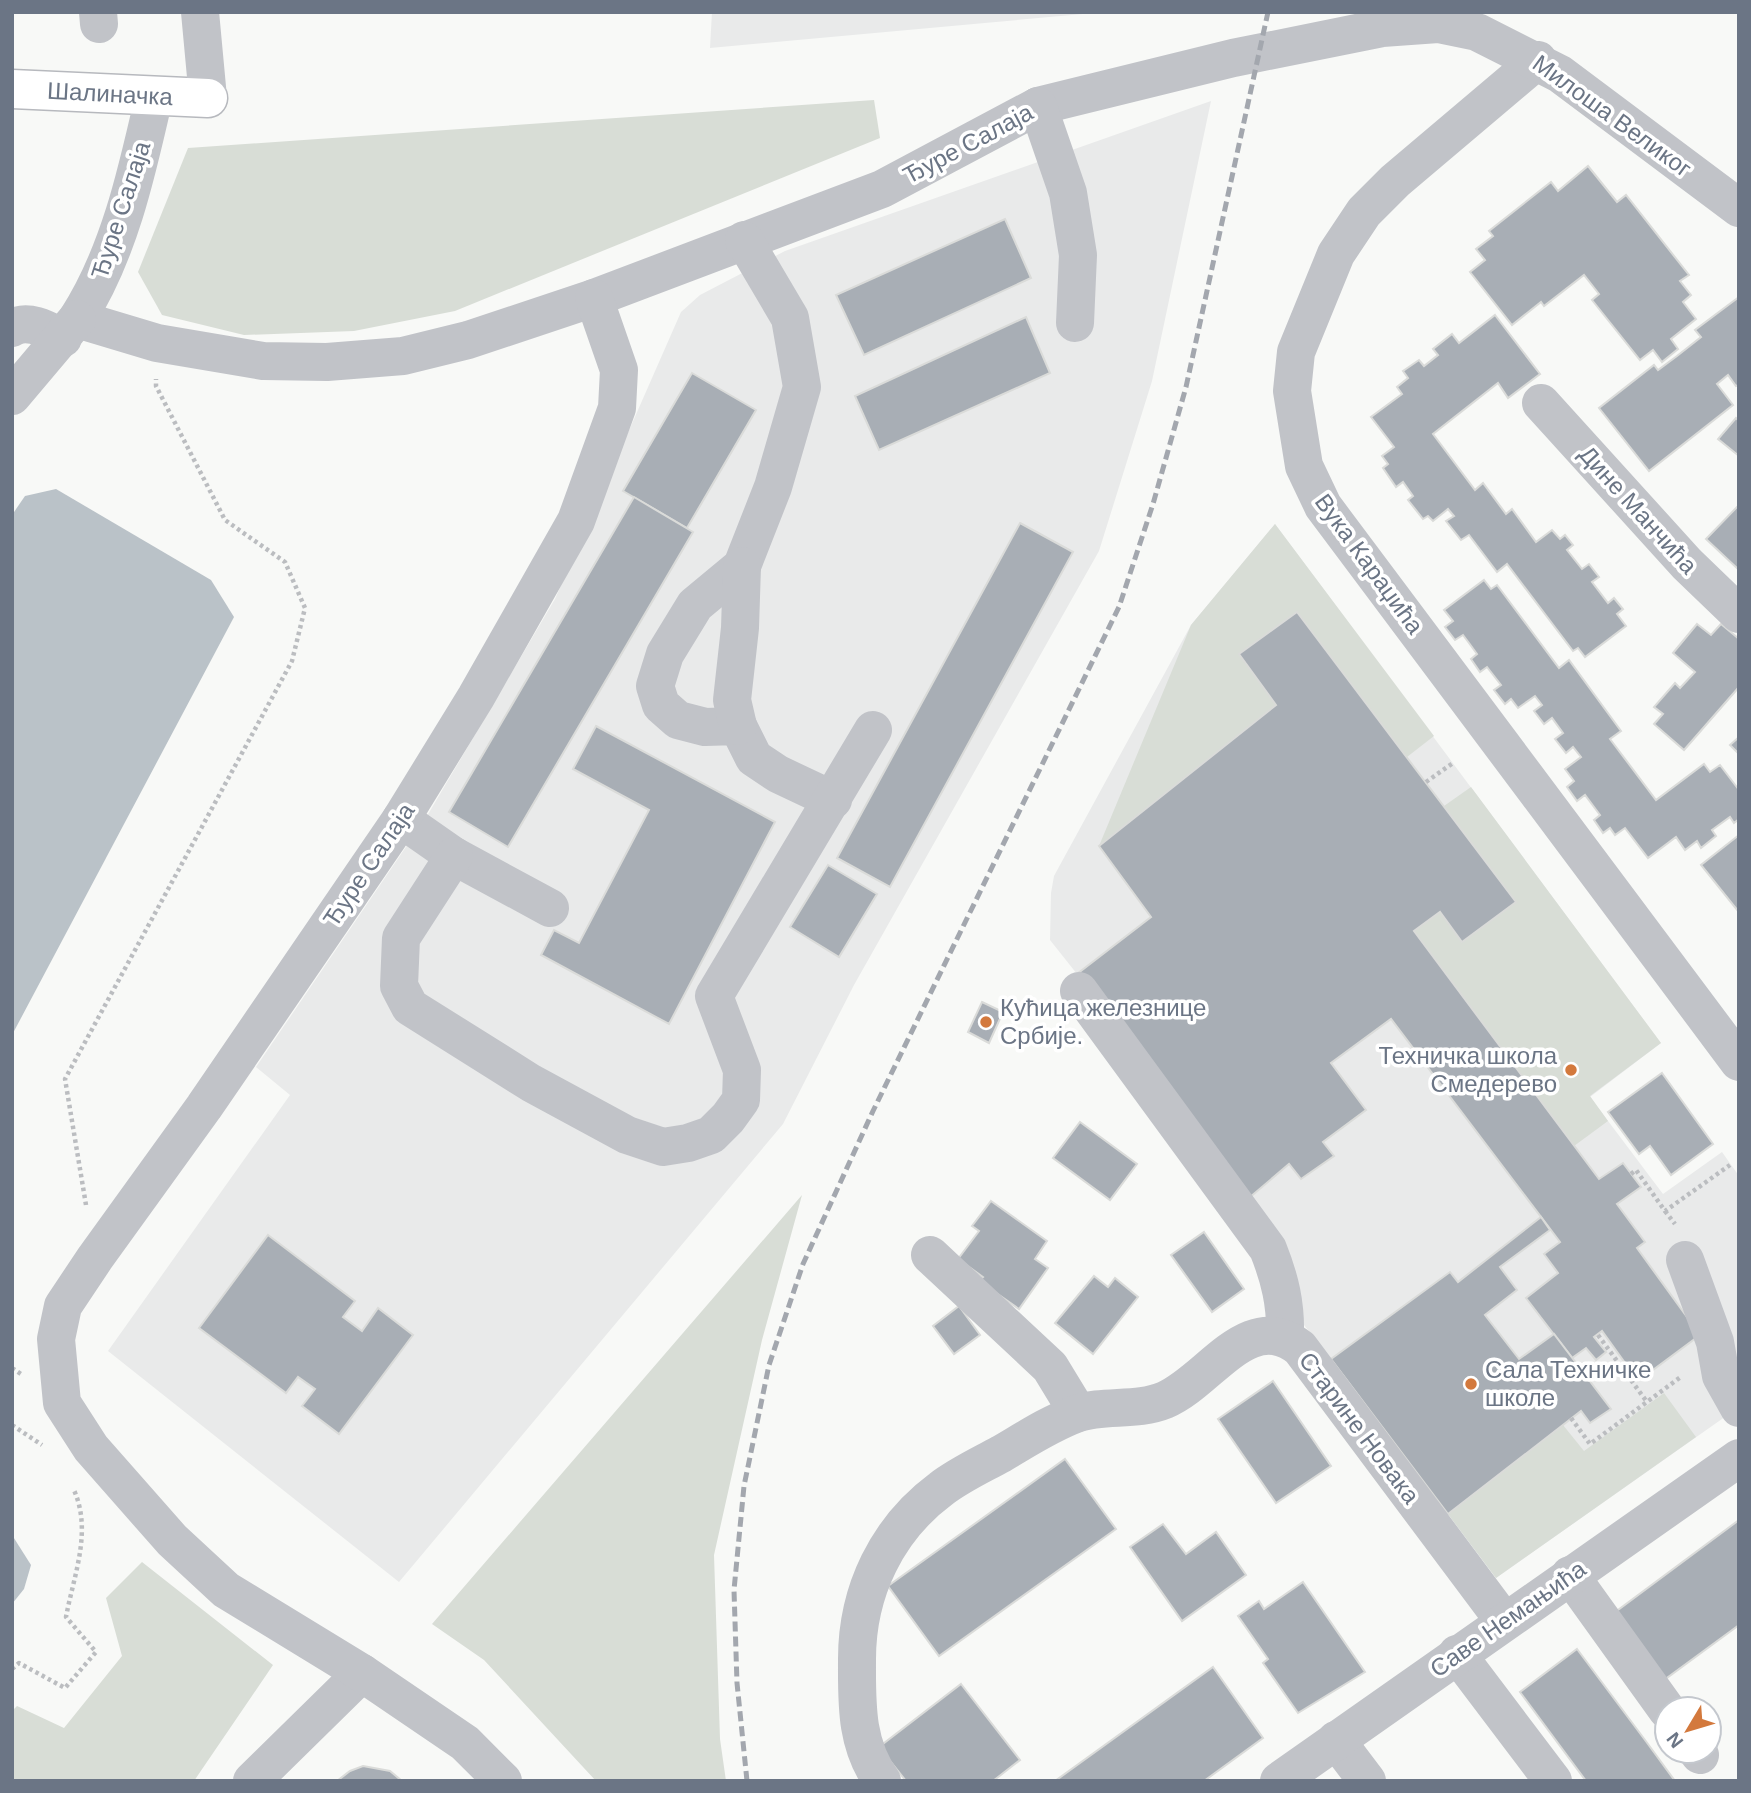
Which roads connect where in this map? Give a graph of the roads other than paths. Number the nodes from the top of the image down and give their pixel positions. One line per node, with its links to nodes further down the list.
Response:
1 (200, 12): 6 (street)
2 (1355, 33): 3 (street, Милоша Великог); 7 (street, Ђуре Салаја)
3 (1538, 60): 8 (street, Милоша Великог); 25 (street, Вука Караџића)
4 (12, 89): 5 (main road, Шалиначка)
5 (154, 97): 6 (main road, Шалиначка); 13 (street, Ђуре Салаја)
6 (208, 98)
7 (1038, 106): 9 (street, Ђуре Салаја); 11 (street)
8 (1734, 192)
9 (744, 240): 10 (street, Ђуре Салаја); 16 (street)
10 (594, 298): 13 (street, Ђуре Салаја); 21 (street, Ђуре Салаја)
11 (1075, 323)
12 (12, 328): 13 (street)
13 (70, 329): 14 (street, Ђуре Салаја)
14 (12, 396)
15 (1541, 403): 17 (street, Дине Манчића)
16 (742, 566): 18 (street); 18 (street)
17 (1739, 614)
18 (738, 726): 20 (street)
19 (873, 730): 20 (street)
20 (833, 800): 22 (street)
21 (401, 819): 22 (street); 35 (street, Ђуре Салаја)
22 (454, 856): 23 (street)
23 (550, 908)
24 (1079, 991): 28 (street)
25 (1739, 1062)
26 (930, 1255): 30 (street)
27 (1685, 1260): 29 (street)
28 (1285, 1337): 30 (street, Старине Новака); 33 (street, Старине Новака)
29 (1739, 1408)
30 (1078, 1413): 40 (street, Старине Новака)
31 (1739, 1458): 32 (street, Саве Немањића)
32 (1570, 1575): 33 (street, Саве Немањића); 36 (street)
33 (1504, 1621): 34 (street, Саве Немањића)
34 (1457, 1654): 37 (street, Саве Немањића); 43 (street)
35 (362, 1673): 38 (street); 39 (street)
36 (1656, 1695)
37 (1336, 1740): 41 (street, Саве Немањића); 42 (street)
38 (252, 1781)
39 (503, 1781)
40 (882, 1781)
41 (1279, 1781)
42 (1367, 1781)
43 (1553, 1781)

